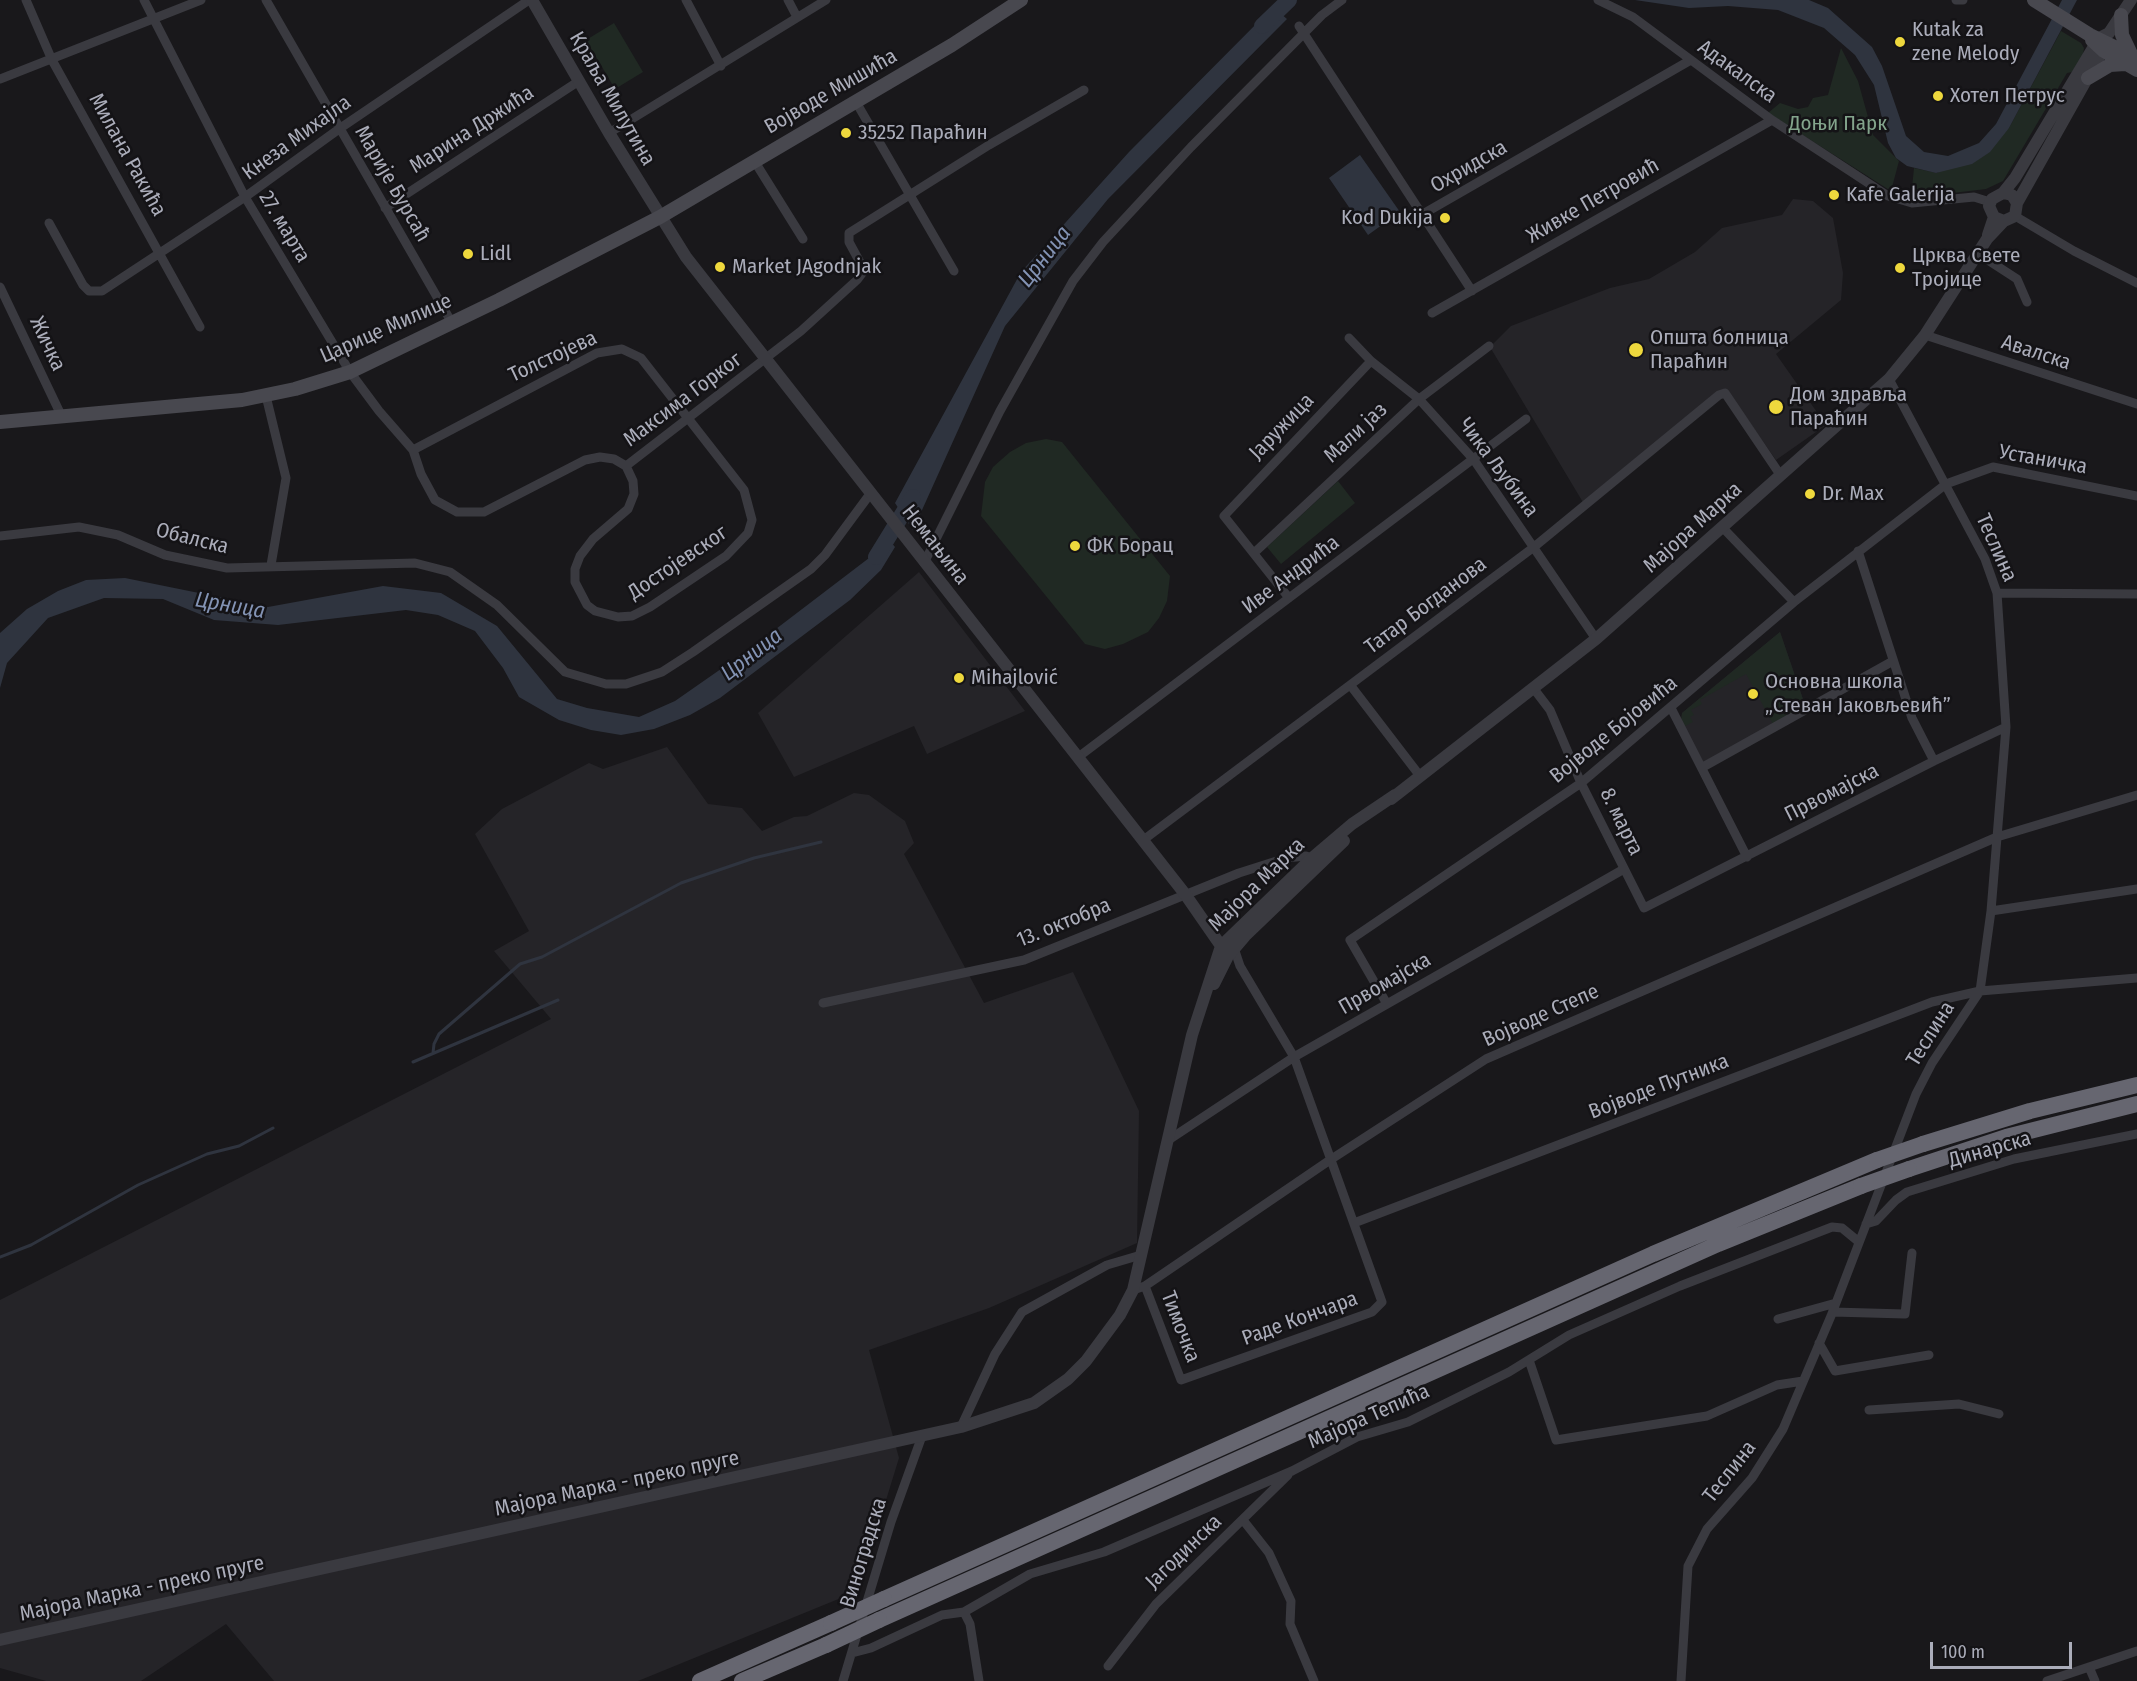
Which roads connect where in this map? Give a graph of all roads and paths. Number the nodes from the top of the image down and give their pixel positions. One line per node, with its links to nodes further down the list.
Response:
1 (26, 0): 21 (street, Милана Ракића)
2 (144, 0): 18 (street, 27. марта)
3 (201, 0): 18 (street)
4 (266, 0): 31 (street, Марије Бурсаћ)
5 (531, 0): 27 (street, Краља Милутина); 31 (street, Кнеза Михајла)
6 (686, 0): 24 (street)
7 (788, 0): 17 (street)
8 (826, 0): 17 (street)
9 (1021, 0): 29 (main road, Војводе Мишића)
10 (1342, 0): 19 (street)
11 (1598, 0): 22 (street, Адакалска)
12 (1956, 0): 13 (street)
13 (1963, 0)
14 (2131, 0): 16 (street)
15 (2039, 3): 20 (main road)
16 (2121, 15): 20 (street); 23 (main road)
17 (797, 17): 24 (street)
18 (152, 19): 21 (street); 36 (street, 27. марта)
19 (1301, 29): 40 (street, Охридска); 81 (street)
20 (2101, 41): 23 (main road); 25 (street, Мајора Марка); 34 (street)
21 (52, 60): 26 (street); 45 (street, Милана Ракића)
22 (1689, 61): 30 (street, Адакалска); 40 (street, Охридска)
23 (2133, 62): 25 (main road)
24 (721, 66): 32 (street)
25 (2088, 78): 38 (street, Мајора Марка)
26 (0, 80)
27 (579, 81): 32 (street, Краља Милутина); 39 (street, Марина Држића)
28 (1084, 90): 35 (street)
29 (856, 102): 33 (main road, Војводе Мишића); 35 (street)
30 (1772, 120): 37 (street, Адакалска); 50 (street, Живке Петровић)
31 (339, 129): 36 (street, Кнеза Михајла); 39 (street, Марије Бурсаћ)
32 (609, 133): 41 (street, Краља Милутина)
33 (755, 162): 41 (main road, Војводе Мишића); 44 (street)
34 (2003, 193): 37 (street); 38 (street)
35 (909, 194): 47 (street); 58 (street, Максима Горког)
36 (245, 197): 45 (street, Кнеза Михајла); 60 (street, 27. марта)
37 (1990, 202): 42 (street)
38 (2018, 203): 42 (street, Мајора Марка)
39 (385, 208): 53 (street, Марије Бурсаћ)
40 (1422, 214): 50 (street)
41 (660, 217): 53 (main road, Царице Милице); 58 (street, Немањина)
42 (2004, 218): 46 (street, Мајора Марка); 48 (street)
43 (49, 223): 45 (street, Кнеза Михајла)
44 (803, 239)
45 (160, 252): 54 (street, Милана Ракића)
46 (1977, 253): 51 (street); 55 (street, Мајора Марка)
47 (954, 271)
48 (2137, 283)
49 (0, 287): 65 (street, Жичка)
50 (1472, 291): 52 (street, Живке Петровић)
51 (2027, 302)
52 (1432, 313)
53 (452, 323): 60 (main road, Царице Милице)
54 (200, 327)
55 (1925, 335): 61 (street, Мајора Марка); 64 (street, Авалска)
56 (1349, 338): 59 (street, Чика Љубина)
57 (1488, 346): 63 (street, Мали јаз)
58 (767, 359): 66 (street, Максима Горког); 75 (street, Немањина)
59 (1371, 361): 63 (street, Чика Љубина); 80 (street, Јаружица)
60 (350, 372): 62 (main road, Царице Милице); 69 (street, Максима Горког)
61 (1889, 379): 72 (street, Мајора Марка); 73 (street, Теслина)
62 (266, 396): 65 (main road, Царице Милице); 82 (street)
63 (1419, 399): 70 (street, Чика Љубина); 80 (street, Мали јаз)
64 (2137, 404)
65 (62, 417): 68 (main road, Царице Милице)
66 (690, 418): 69 (street, Толстојева); 71 (street, Максима Горког); 71 (street, Достојевског)
67 (1526, 419): 70 (street, Иве Андрића)
68 (0, 422)
69 (413, 450): 71 (street, Максима Горког)
70 (1474, 460): 78 (street, Чика Љубина); 85 (street, Иве Андрића)
71 (626, 466)
72 (1781, 476): 76 (street, Мајора Марка); 78 (street, Татар Богданова)
73 (1946, 484): 74 (street, Устаничка); 79 (street, Војводе Бојовића); 83 (street, Теслина)
74 (2137, 496)
75 (872, 497): 81 (street, Немањина); 82 (street, Обалска)
76 (1723, 528): 86 (street); 87 (street, Мајора Марка)
77 (0, 536): 82 (street, Обалска)
78 (1534, 547): 87 (street, Чика Љубина); 89 (street, Татар Богданова)
79 (1858, 551): 86 (street, Војводе Бојовића); 88 (street)
80 (1254, 553): 85 (street)
81 (921, 559): 93 (street, Немањина)
82 (271, 565)
83 (1997, 593): 84 (street); 92 (street, Теслина)
84 (2137, 594)
85 (1289, 598): 93 (street, Иве Андрића)
86 (1794, 602): 91 (street, Војводе Бојовића)
87 (1596, 639): 90 (street, Мајора Марка)
88 (1893, 661): 94 (street); 95 (street)
89 (1351, 686): 96 (street); 101 (street, Татар Богданова)
90 (1534, 689): 96 (street, Мајора Марка); 97 (street, 8. марта)
91 (1671, 708): 95 (street); 97 (street, Војводе Бојовића)
92 (2006, 728): 94 (street, Првомајска); 100 (street, Теслина)
93 (1077, 758): 101 (street, Немањина)
94 (1934, 761): 102 (street, Првомајска)
95 (1703, 766): 102 (street)
96 (1420, 776): 98 (street, Мајора Марка)
97 (1581, 783): 104 (street, 8. марта); 113 (street, Војводе Бојовића)
98 (1395, 795): 103 (street, Мајора Марка); 109 (street, Мајора Марка)
99 (2137, 795): 100 (street, Војводе Степе)
100 (1997, 837): 108 (street, Теслина); 119 (street, Војводе Степе)
101 (1142, 841): 106 (street, Немањина)
102 (1747, 857): 107 (street, Првомајска)
103 (1312, 858): 106 (street, 13. октобра); 109 (street, Мајора Марка)
104 (1624, 869): 107 (street, 8. марта); 113 (street, Првомајска)
105 (2137, 889): 108 (street)
106 (1185, 894): 109 (street, Немањина); 112 (street, 13. октобра)
107 (1644, 908)
108 (1990, 911): 111 (street, Теслина)
109 (1227, 947): 114 (street, Раде Кончара); 118 (street, Мајора Марка)
110 (2137, 978): 111 (street, Војводе Путника)
111 (1980, 991): 120 (street, Војводе Путника); 121 (street, Теслина)
112 (823, 1003)
113 (1388, 1004): 114 (street, Првомајска)
114 (1293, 1057): 118 (street, Првомајска); 119 (street, Раде Кончара)
115 (2137, 1085): 146 (highway, bridge)
116 (2137, 1104): 147 (highway, bridge)
117 (2137, 1134): 121 (street, Динарска)
118 (1170, 1139): 122 (street, Мајора Марка)
119 (1330, 1160): 120 (street, Раде Кончара); 126 (street, Војводе Степе)
120 (1354, 1223): 132 (street, Раде Кончара)
121 (1866, 1224): 123 (street, Теслина)
122 (1146, 1233): 125 (street, Мајора Марка - преко пруге)
123 (1859, 1242): 127 (street, Теслина); 131 (street, Мајора Тепића)
124 (1912, 1253): 127 (street)
125 (1141, 1255): 126 (street, Мајора Марка - преко пруге); 136 (street)
126 (1139, 1288): 132 (street, Тимочка); 136 (street, Мајора Марка - преко пруге)
127 (1835, 1307): 128 (street); 129 (street, Теслина)
128 (1778, 1319)
129 (1819, 1343): 130 (street); 133 (street, Теслина)
130 (1929, 1355)
131 (1529, 1360): 133 (street); 138 (street, Мајора Тепића)
132 (1181, 1380)
133 (1803, 1381): 151 (street, Теслина)
134 (1869, 1410): 135 (street)
135 (1999, 1414)
136 (961, 1427): 137 (street, Мајора Марка - преко пруге)
137 (922, 1436): 141 (street, Мајора Марка - преко пруге); 143 (street, Виноградска)
138 (1292, 1471): 139 (street, Јагодинска); 140 (street, Мајора Тепића)
139 (1243, 1520): 144 (street, Јагодинска); 150 (street)
140 (964, 1612): 143 (street, Мајора Тепића); 149 (street)
141 (0, 1640)
142 (2137, 1651): 145 (street)
143 (852, 1653): 148 (street, Виноградска)
144 (1108, 1666)
145 (2089, 1667): 152 (street); 153 (street)
146 (700, 1681)
147 (742, 1681)
148 (843, 1681)
149 (979, 1681)
150 (1314, 1681)
151 (1681, 1681)
152 (2047, 1681)
153 (2095, 1681)

